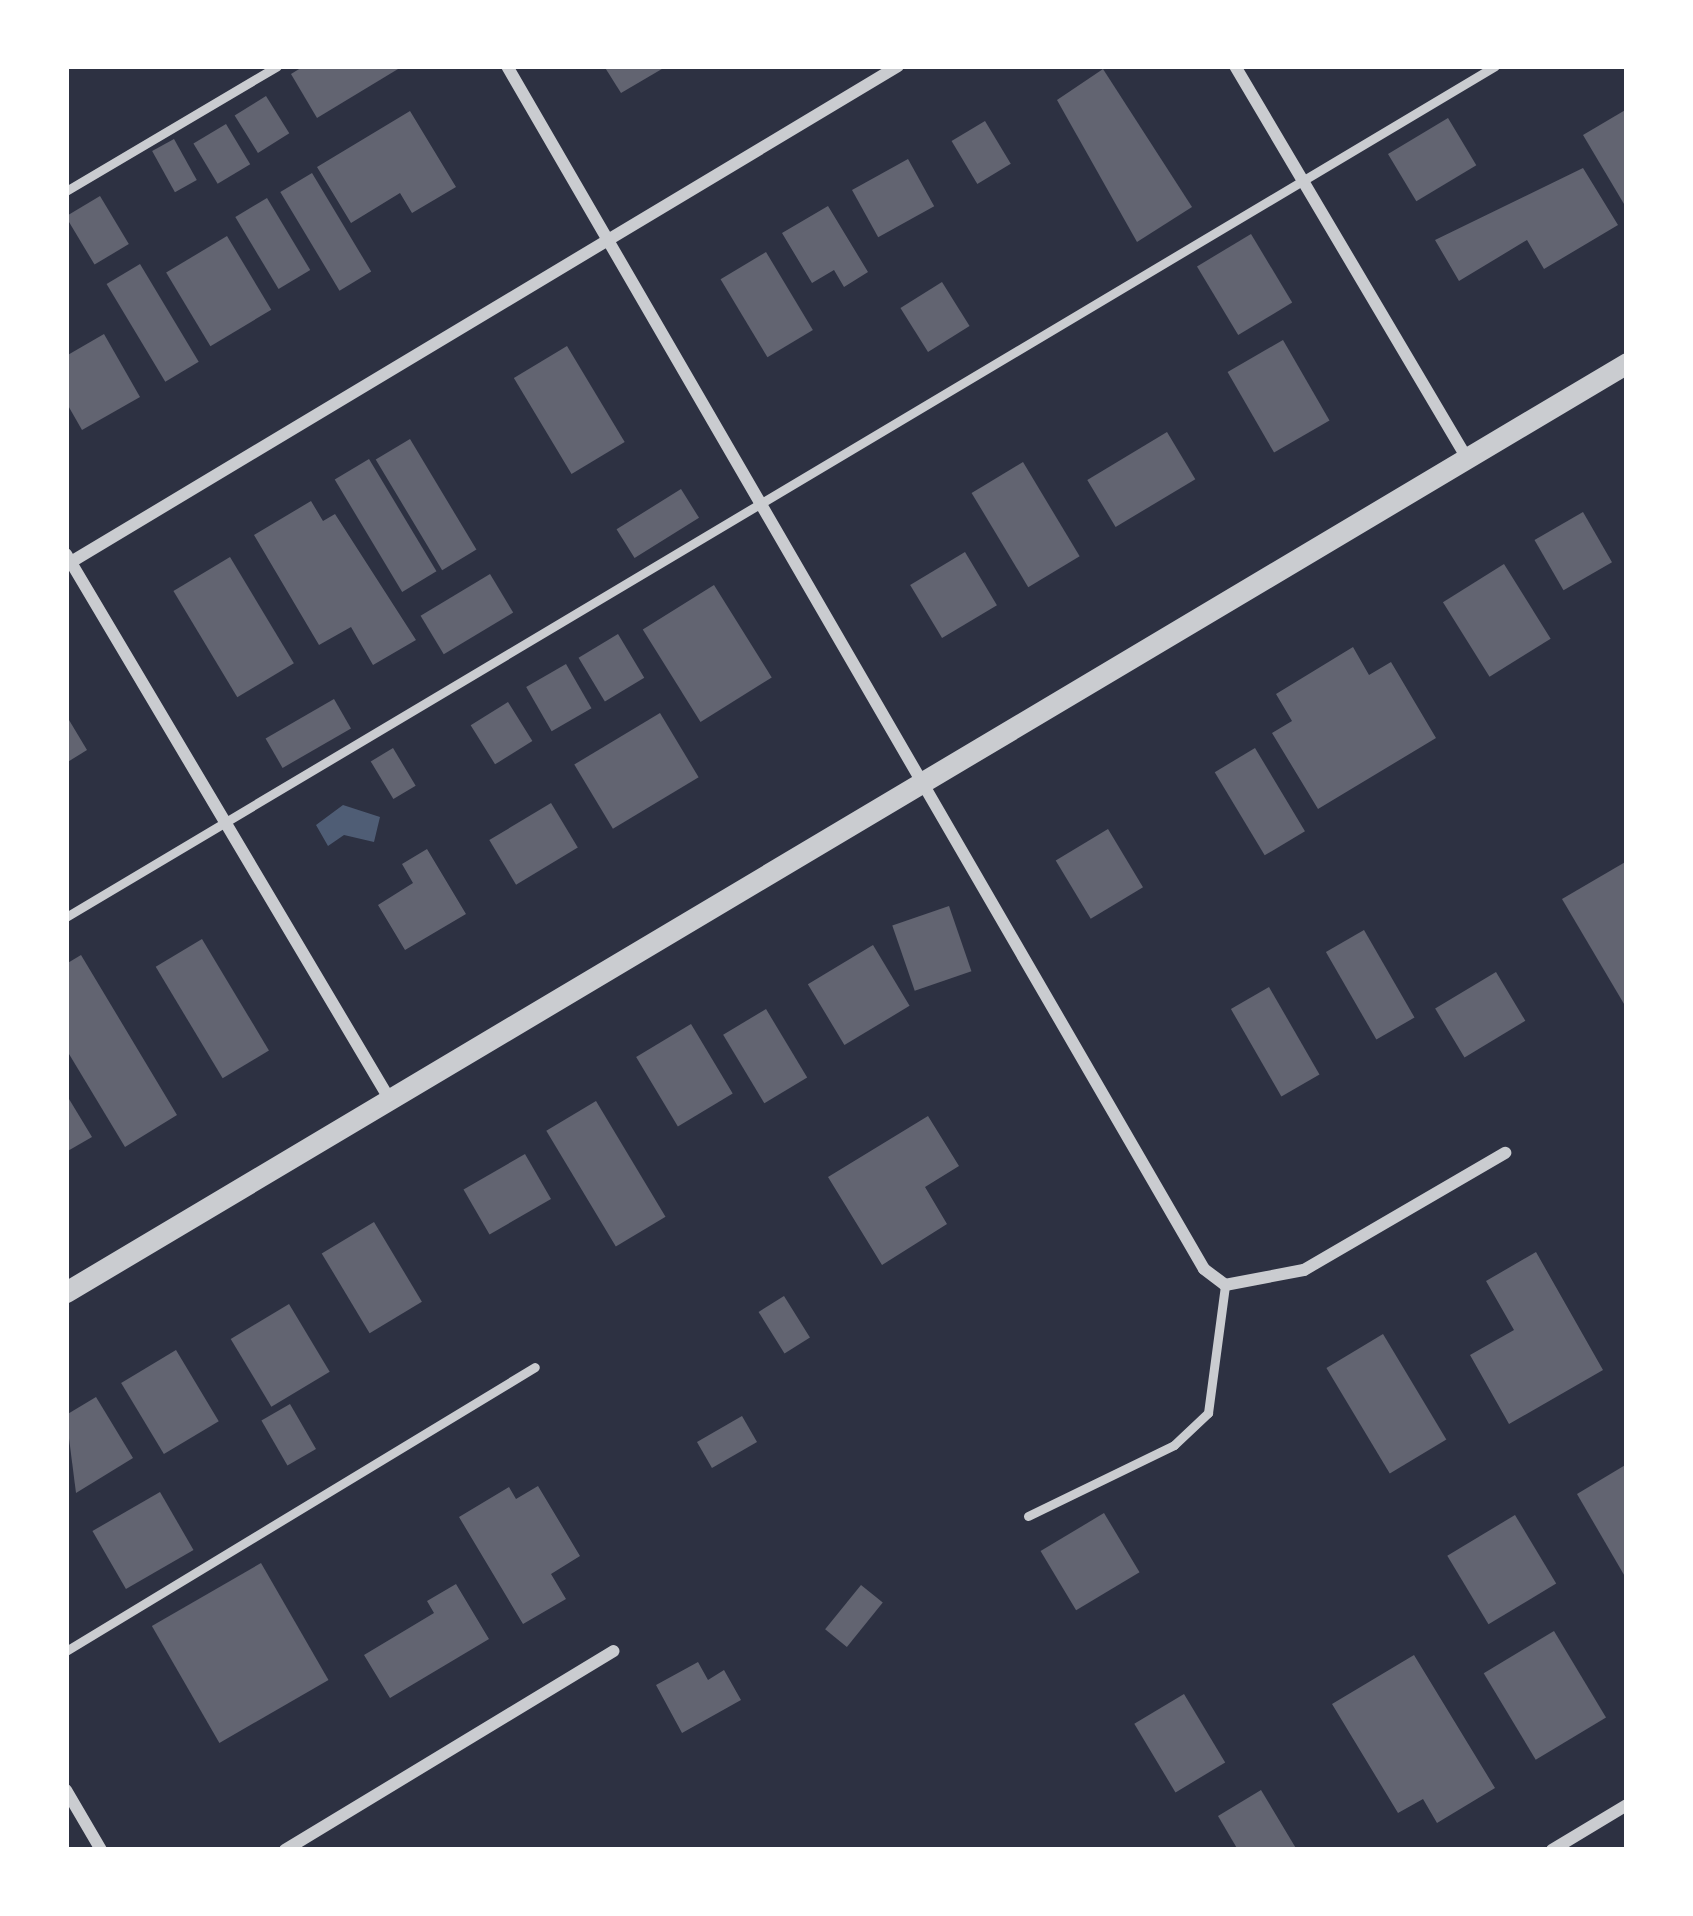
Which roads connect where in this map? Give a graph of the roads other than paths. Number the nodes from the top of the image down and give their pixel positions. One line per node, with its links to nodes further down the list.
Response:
1 (277, 66): 7 (lane)
2 (506, 66): 8 (street)
3 (898, 66): 8 (street)
4 (1235, 66): 6 (street)
5 (1496, 66): 6 (lane)
6 (1302, 179): 10 (street); 11 (lane)
7 (66, 191)
8 (609, 239): 11 (street); 12 (street)
9 (1627, 363): 10 (street)
10 (1467, 458): 13 (street)
11 (766, 503): 13 (street); 14 (lane)
12 (68, 560): 14 (street)
13 (929, 779): 16 (street); 18 (street)
14 (225, 821): 15 (lane); 16 (street)
15 (66, 916)
16 (390, 1100): 19 (street)
17 (1505, 1153): 18 (street)
18 (1225, 1285): 21 (lane)
19 (66, 1292)
20 (535, 1367): 22 (lane)
21 (1028, 1516)
22 (66, 1651)
23 (613, 1651): 27 (street)
24 (66, 1790): 26 (street)
25 (1627, 1805): 28 (street)
26 (101, 1850)
27 (285, 1850)
28 (1552, 1850)

